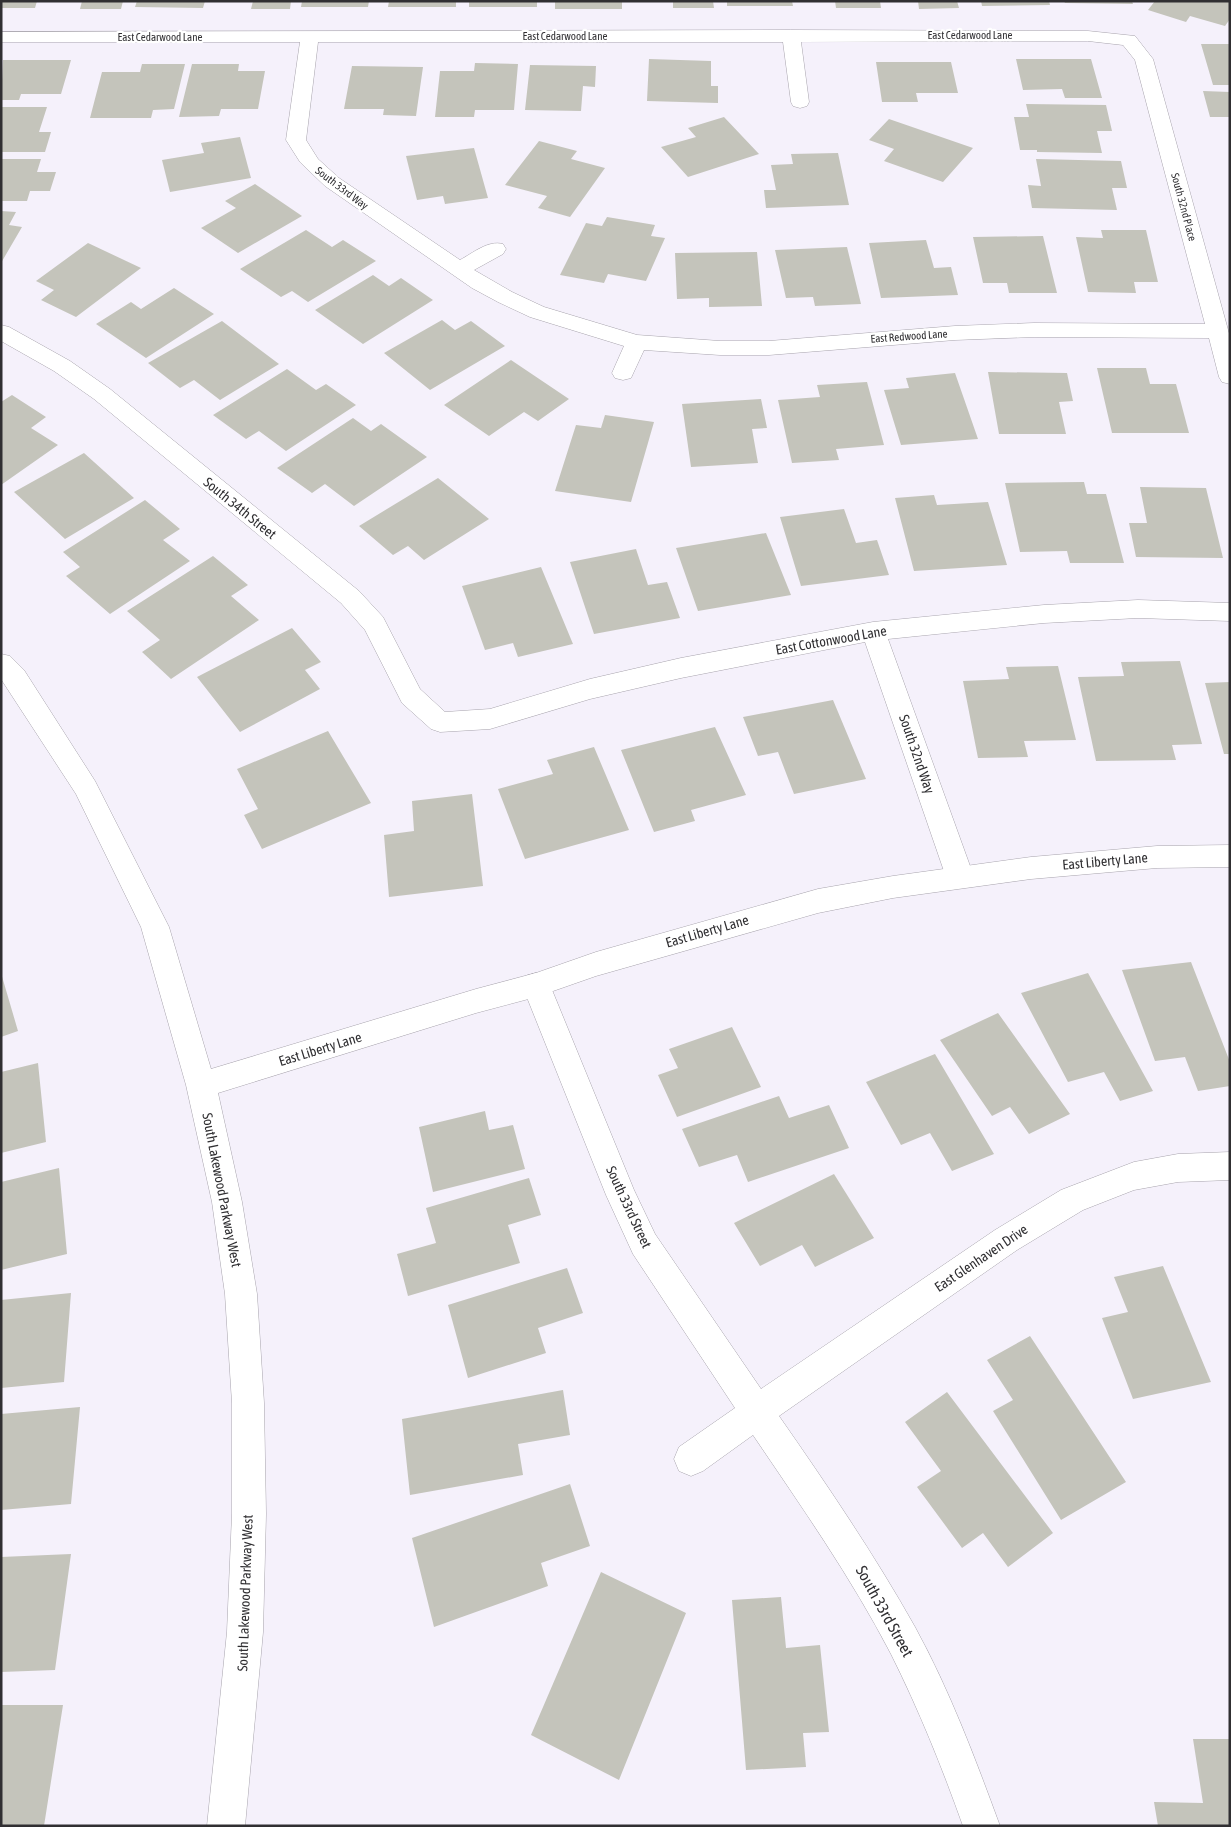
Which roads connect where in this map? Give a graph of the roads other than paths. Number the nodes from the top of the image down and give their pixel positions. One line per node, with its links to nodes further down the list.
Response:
1 (791, 35): 2 (street, East Cedarwood Lane); 4 (street, East Cedarwood Lane); 5 (street)
2 (310, 36): 3 (street, East Cedarwood Lane); 7 (street, South 33rd Way)
3 (1, 37)
4 (1129, 40): 8 (street, South 32nd Place)
5 (800, 102)
6 (496, 249): 7 (street)
7 (459, 269): 10 (street, South 33rd Way)
8 (1217, 331): 10 (street, East Redwood Lane); 12 (street, South 32nd Place)
9 (1, 332): 16 (street, South 34th Street)
10 (636, 342): 11 (street)
11 (623, 373)
12 (1230, 377)
13 (1230, 612): 14 (street, East Cottonwood Lane)
14 (873, 631): 16 (street, East Cottonwood Lane); 18 (street, South 32nd Way)
15 (1, 663): 20 (street, South Lakewood Parkway West)
16 (440, 722)
17 (1230, 856): 18 (street, East Liberty Lane)
18 (960, 877): 19 (street, East Liberty Lane)
19 (536, 985): 20 (street, East Liberty Lane); 22 (street, South 33rd Street)
20 (201, 1085): 24 (street, South Lakewood Parkway West)
21 (1230, 1166): 22 (street, East Glenhaven Drive)
22 (757, 1412): 23 (street); 25 (street, South 33rd Street)
23 (691, 1459)
24 (226, 1826)
25 (982, 1826)

